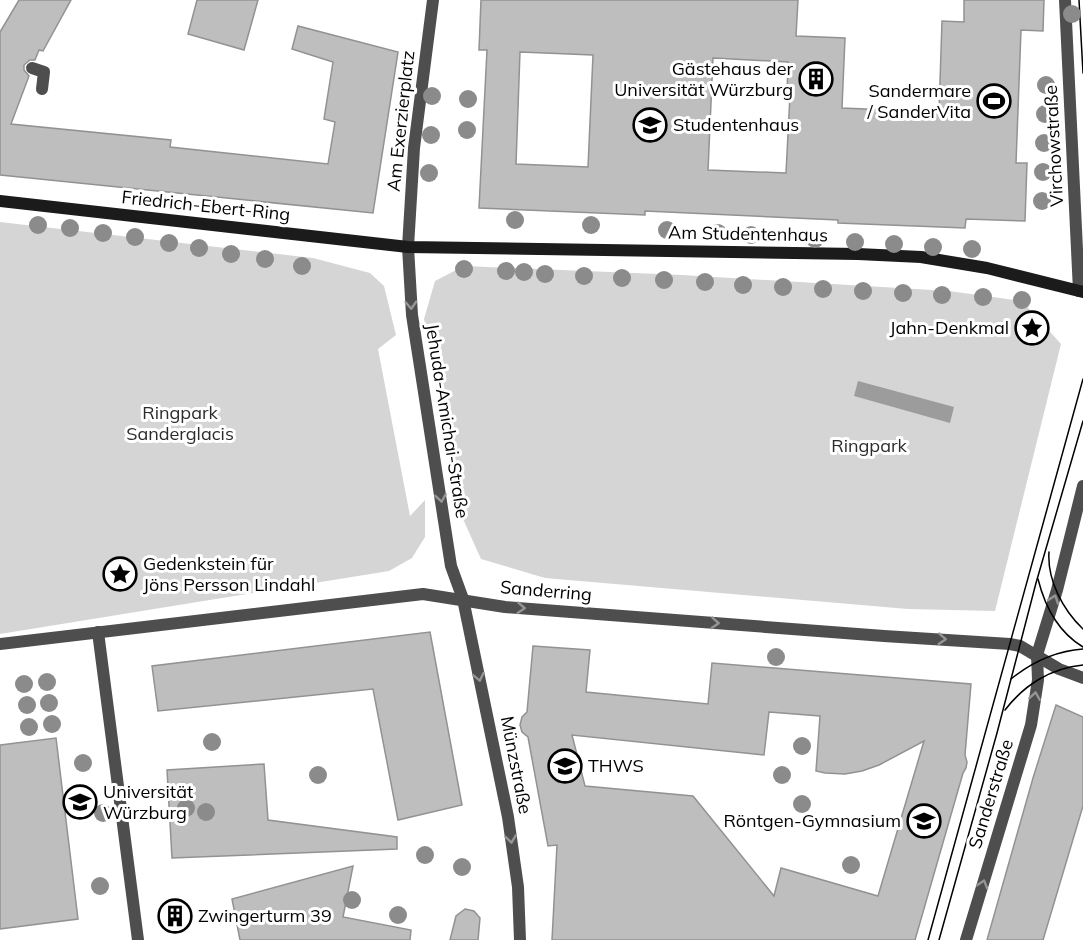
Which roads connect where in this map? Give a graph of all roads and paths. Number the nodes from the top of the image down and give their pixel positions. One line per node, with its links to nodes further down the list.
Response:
1 (434, 0): 6 (street, Am Exerzierplatz)
2 (1065, 0): 7 (street, Virchowstraße)
3 (32, 68): 4 (street)
4 (42, 89)
5 (0, 201): 6 (main road, Friedrich-Ebert-Ring)
6 (408, 247): 7 (main road, Am Studentenhaus); 9 (street, Jehuda-Amichai-Straße, one-way to 9)
7 (1081, 292)
8 (1083, 486): 12 (street, Sanderstraße, one-way to 8)
9 (463, 599): 10 (street, Sanderring); 12 (street, Sanderring, one-way to 12); 15 (street, Münzstraße, one-way to 15)
10 (98, 632): 11 (street, Sanderring); 14 (street)
11 (0, 644)
12 (1037, 656): 13 (street, Sanderring); 16 (street, Sanderstraße, one-way to 12)
13 (1083, 678)
14 (138, 940)
15 (520, 940)
16 (966, 940)

